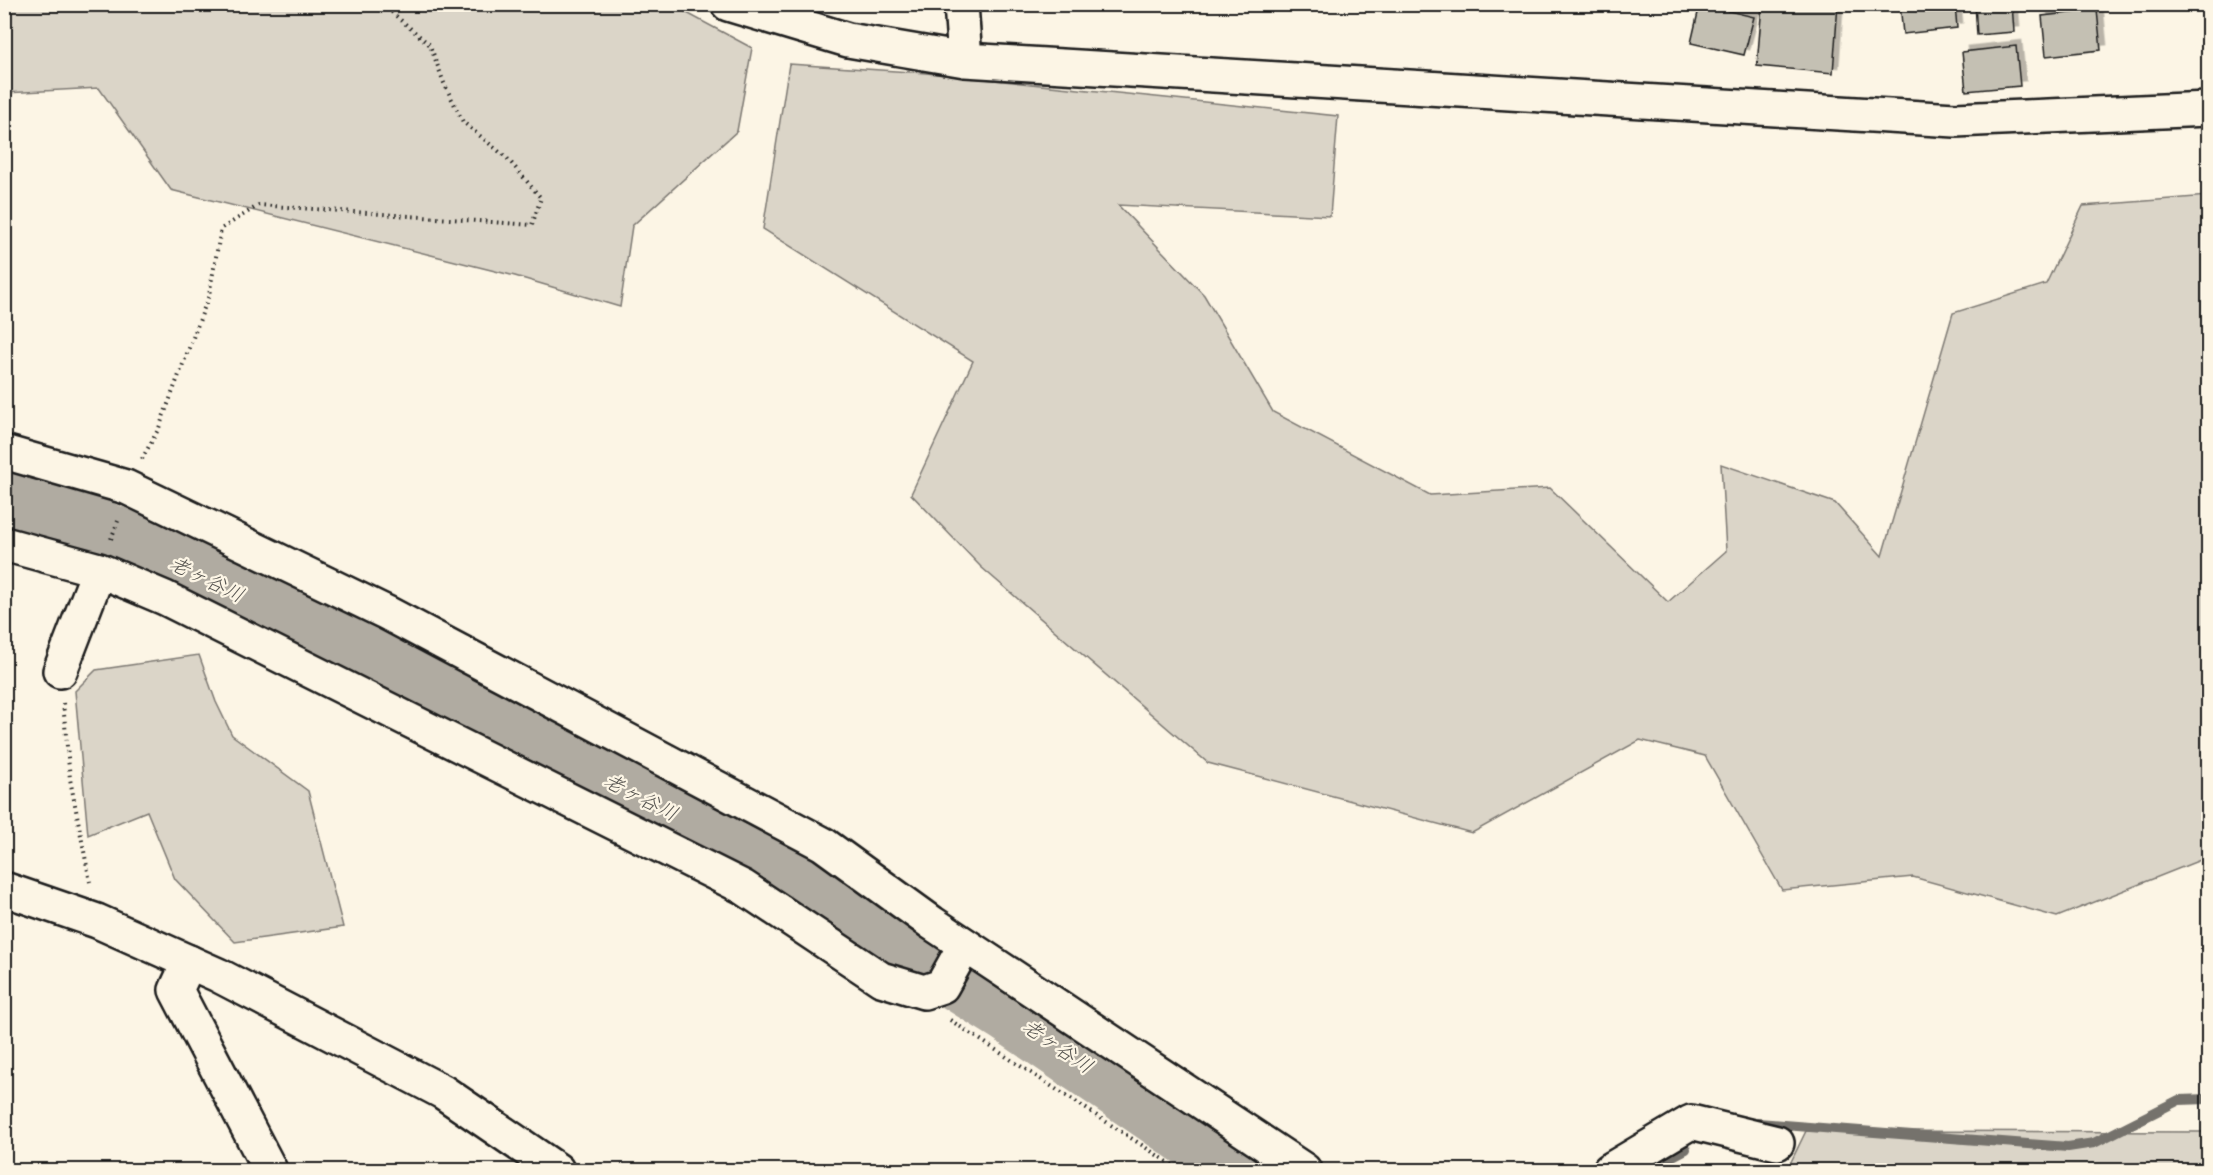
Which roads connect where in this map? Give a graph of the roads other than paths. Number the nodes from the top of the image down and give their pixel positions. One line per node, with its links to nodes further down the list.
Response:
1 (728, 4): 3 (street)
2 (962, 4): 3 (street)
3 (965, 60): 4 (street)
4 (2208, 108)
5 (4, 452): 10 (street)
6 (4, 544): 7 (street)
7 (99, 570): 8 (street); 10 (street)
8 (60, 671)
9 (4, 889): 11 (street)
10 (965, 945): 15 (street)
11 (189, 962): 13 (street); 14 (street)
12 (1777, 1143): 16 (street)
13 (270, 1170)
14 (558, 1170)
15 (1304, 1170)
16 (1610, 1170)

